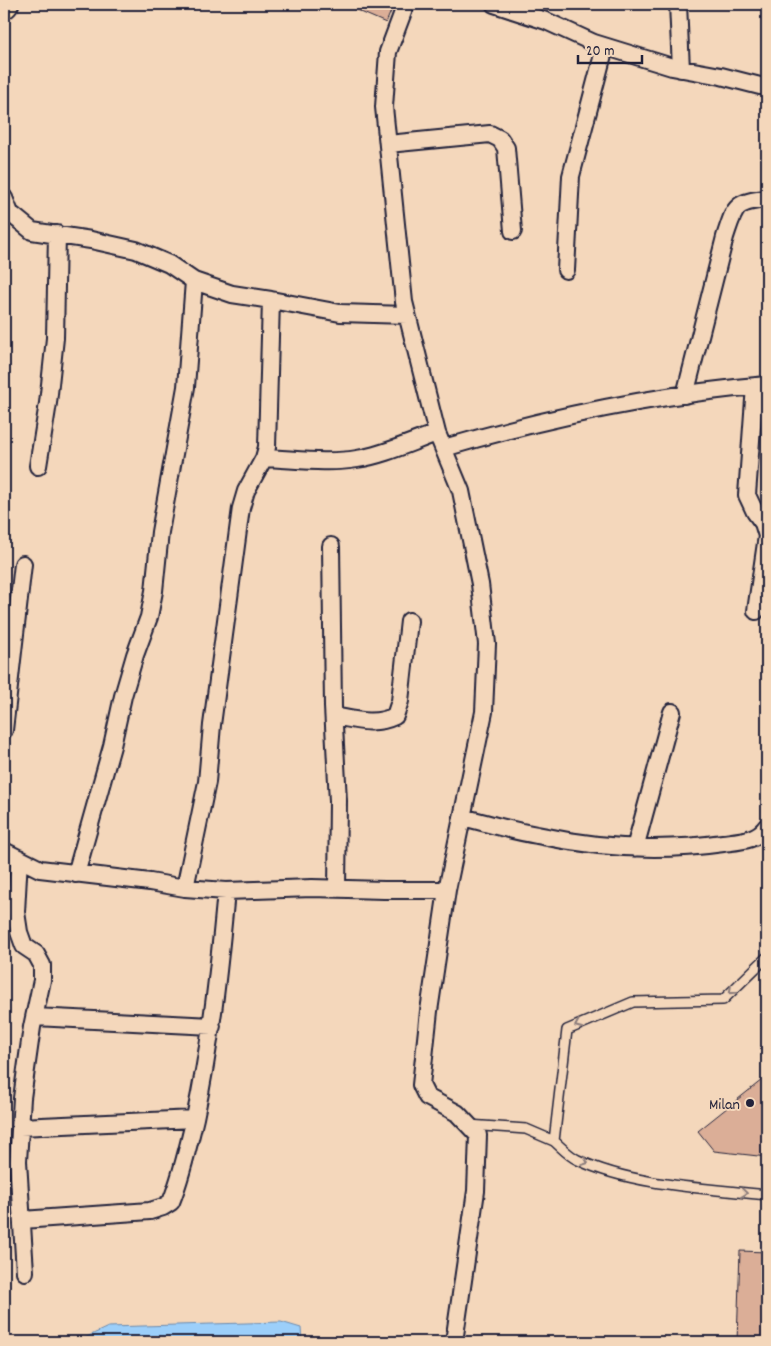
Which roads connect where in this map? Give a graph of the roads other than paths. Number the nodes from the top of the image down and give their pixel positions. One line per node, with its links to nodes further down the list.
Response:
1 (406, 4): 7 (street)
2 (494, 4): 4 (street)
3 (678, 4): 5 (street)
4 (605, 47): 5 (street); 12 (street)
5 (681, 69): 6 (street)
6 (767, 86)
7 (388, 144): 10 (street); 15 (street)
8 (4, 198): 11 (street)
9 (767, 199): 17 (street)
10 (513, 231)
11 (56, 234): 13 (street); 20 (street)
12 (566, 270)
13 (194, 281): 14 (street); 33 (street)
14 (271, 300): 15 (street); 19 (street)
15 (407, 315): 18 (street)
16 (761, 385): 17 (street); 23 (street)
17 (686, 394): 18 (street)
18 (441, 441): 19 (street); 28 (street)
19 (264, 458): 34 (street)
20 (38, 466)
21 (331, 546): 26 (street)
22 (23, 564): 27 (street)
23 (756, 611)
24 (409, 621): 26 (street)
25 (672, 712): 30 (street)
26 (334, 716): 35 (street)
27 (4, 730)
28 (462, 817): 30 (street); 36 (street)
29 (765, 832): 30 (street)
30 (635, 848)
31 (4, 851): 32 (street)
32 (19, 858): 33 (street); 39 (street)
33 (76, 874): 34 (street)
34 (185, 888): 37 (street)
35 (337, 889): 36 (street); 37 (street)
36 (447, 890): 42 (street)
37 (226, 891): 40 (street)
38 (767, 957): 44 (lane, one-way to 44)
39 (34, 1017): 40 (street); 43 (street)
40 (212, 1026): 41 (street)
41 (194, 1120): 43 (street); 47 (street)
42 (468, 1125): 44 (lane); 49 (street)
43 (20, 1127): 45 (street)
44 (554, 1141): 46 (lane, one-way to 46)
45 (11, 1159): 47 (street)
46 (767, 1196)
47 (22, 1220): 48 (street)
48 (25, 1272)
49 (454, 1342)

